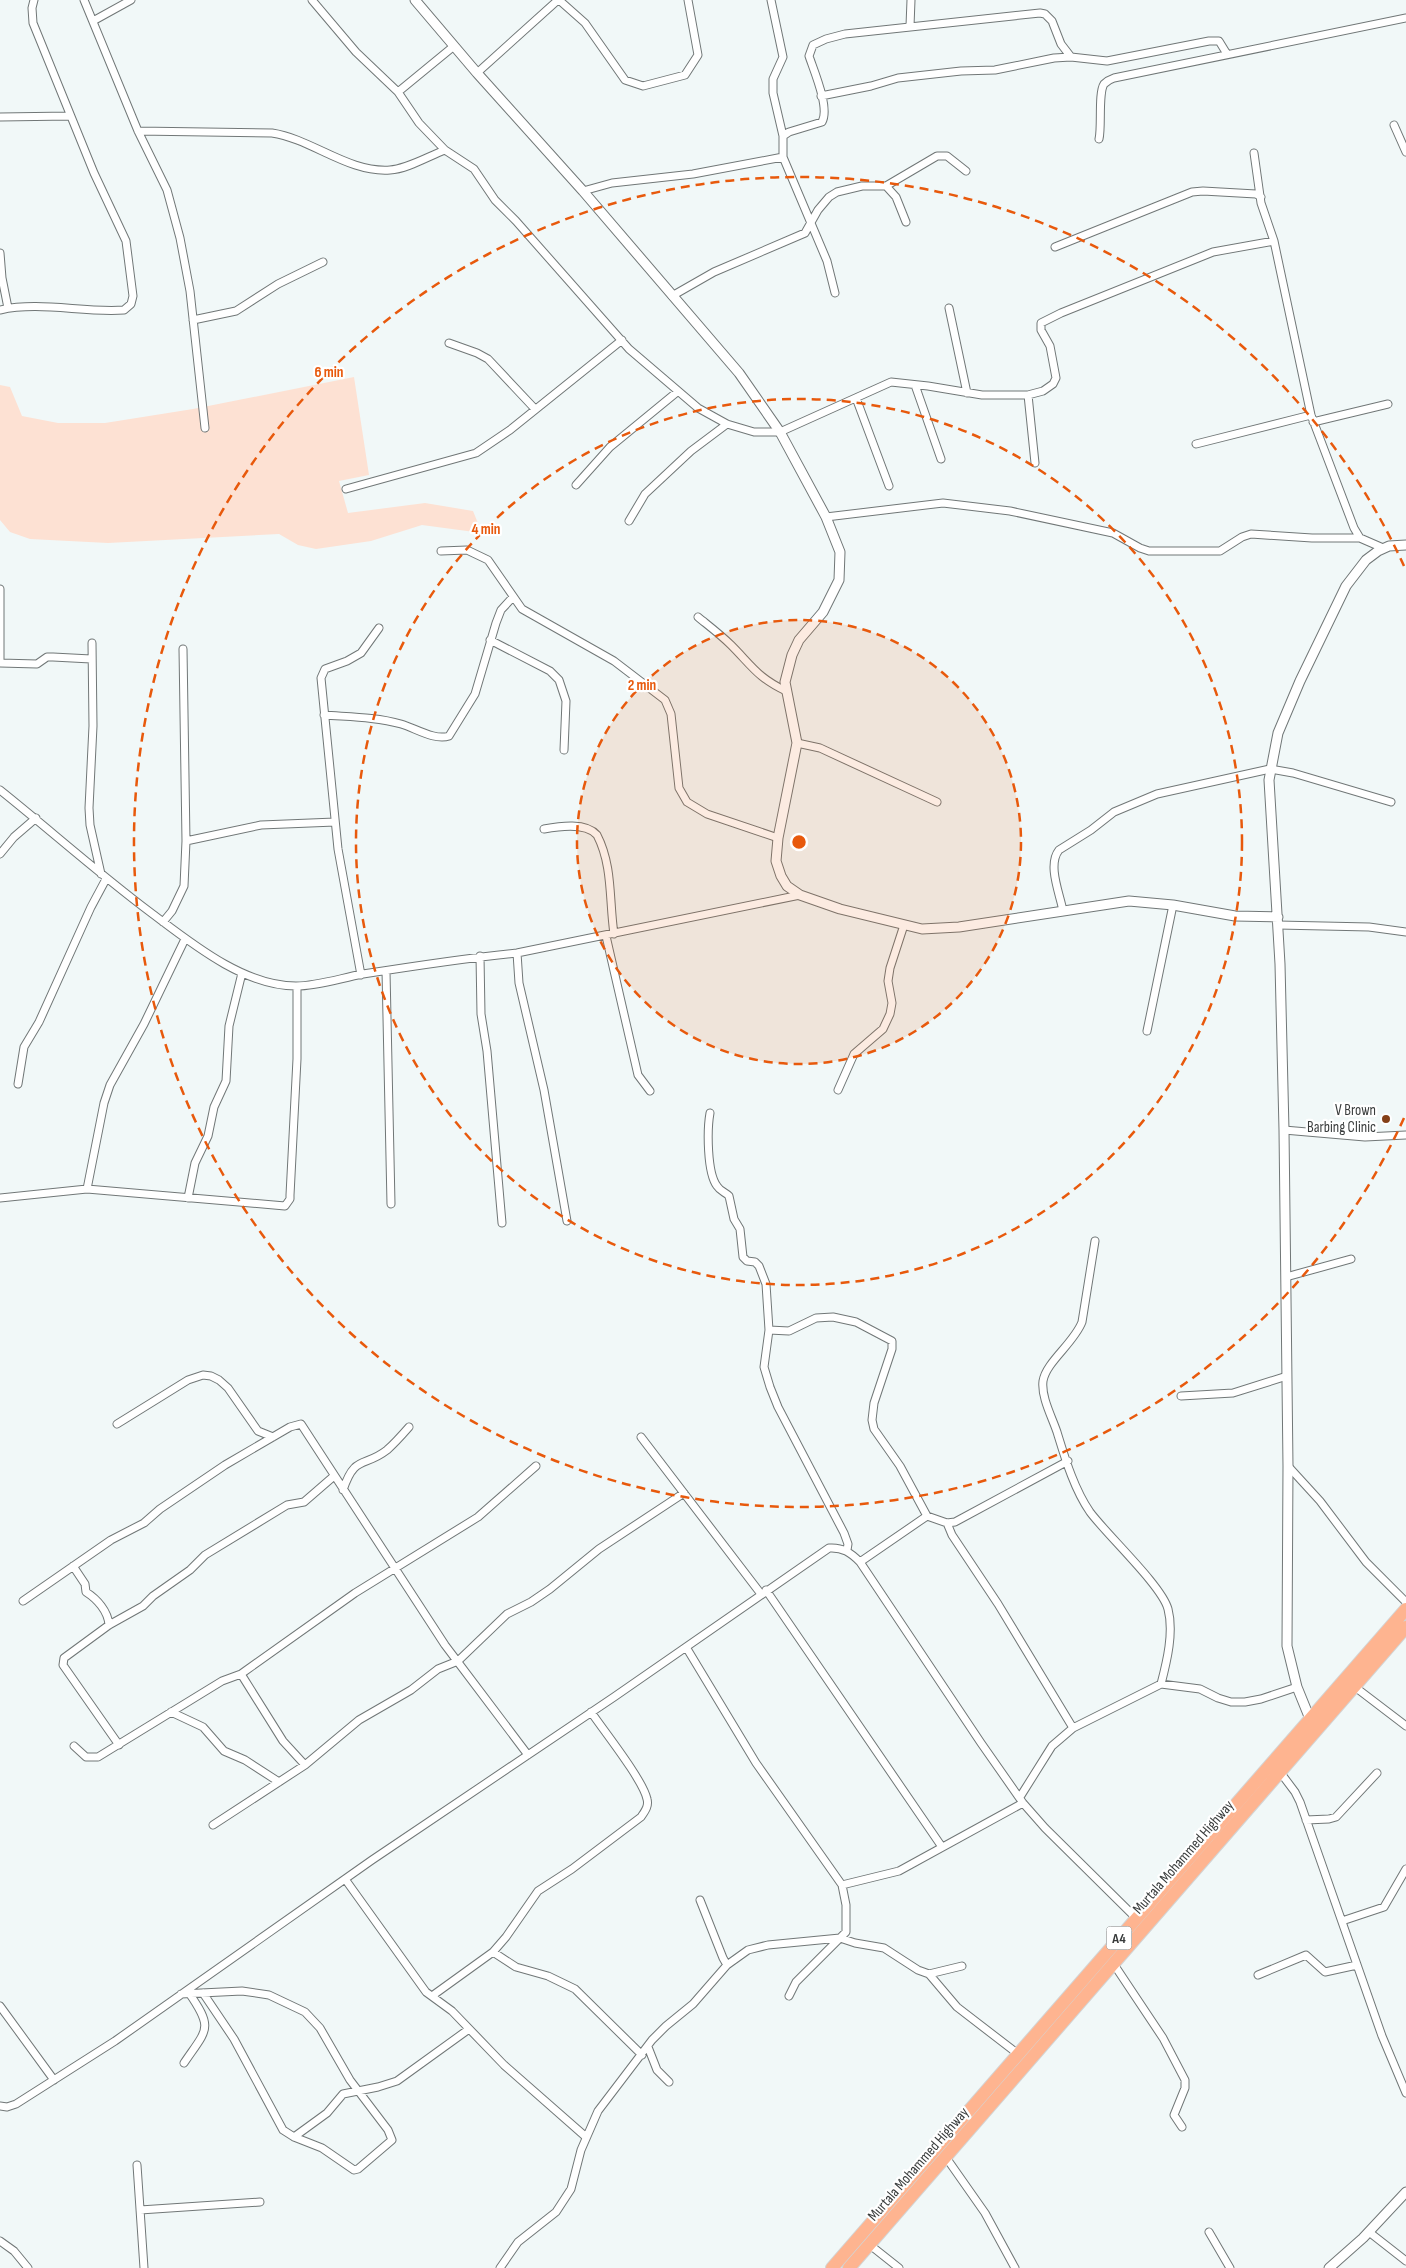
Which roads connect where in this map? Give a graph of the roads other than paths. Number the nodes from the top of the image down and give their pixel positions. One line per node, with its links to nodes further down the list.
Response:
1 (34, 0): 19 (street)
2 (84, 0): 11 (street)
3 (132, 0): 11 (street)
4 (312, 0): 17 (street)
5 (415, 0): 13 (street)
6 (559, 0): 7 (street); 16 (street)
7 (688, 0)
8 (771, 0): 23 (street)
9 (911, 0): 12 (street)
10 (1406, 18): 14 (street)
11 (93, 21): 22 (street)
12 (910, 26): 15 (street); 18 (street)
13 (454, 46): 16 (street); 17 (street)
14 (1227, 54): 15 (street); 24 (street)
15 (1071, 57): 18 (street)
16 (477, 73): 31 (street)
17 (398, 92): 25 (street)
18 (822, 96): 23 (street)
19 (70, 116): 20 (street); 41 (street)
20 (0, 117)
21 (1394, 125): 26 (street)
22 (138, 131): 25 (street); 44 (street)
23 (783, 136): 28 (street)
24 (1099, 140)
25 (445, 150): 45 (street)
26 (1406, 152)
27 (1254, 153): 32 (street)
28 (784, 157): 31 (street); 34 (street)
29 (966, 171): 30 (street)
30 (886, 186): 33 (street); 34 (street)
31 (583, 191): 40 (street)
32 (1261, 197): 35 (street); 36 (street)
33 (906, 222)
34 (812, 224): 39 (street); 40 (street)
35 (1274, 241): 50 (street); 54 (street)
36 (1055, 247)
37 (0, 253): 41 (street)
38 (323, 262): 44 (street)
39 (835, 293)
40 (672, 296): 57 (street)
41 (8, 308): 43 (street)
42 (949, 308): 49 (street)
43 (0, 310)
44 (194, 320): 56 (street)
45 (622, 340): 48 (street); 53 (street)
46 (449, 343): 53 (street)
47 (915, 385): 49 (street); 51 (street); 59 (street)
48 (677, 392): 55 (street); 61 (street)
49 (967, 393): 50 (street)
50 (1028, 395): 60 (street)
51 (856, 398): 57 (street); 62 (street)
52 (1388, 404): 54 (street)
53 (535, 409): 63 (street)
54 (1312, 418): 58 (street); 66 (street)
55 (728, 424): 57 (street); 65 (street)
56 (204, 428)
57 (780, 432): 64 (street)
58 (1196, 444)
59 (941, 459)
60 (1035, 462)
61 (576, 485)
62 (889, 486)
63 (346, 489)
64 (826, 516): 66 (street); 79 (street)
65 (629, 521)
66 (1360, 538): 68 (street)
67 (1406, 545): 68 (street)
68 (1383, 548): 83 (street)
69 (441, 551): 71 (street)
70 (0, 589): 78 (street)
71 (513, 597): 74 (street); 90 (street)
72 (698, 617): 79 (street)
73 (379, 628): 80 (street)
74 (490, 640): 80 (street); 82 (street)
75 (92, 643): 77 (street)
76 (183, 649): 91 (street)
77 (91, 659): 78 (street); 93 (street)
78 (0, 663)
79 (786, 691): 81 (street)
80 (324, 715): 88 (street)
81 (797, 743): 85 (street); 90 (street)
82 (564, 750)
83 (1270, 769): 86 (street); 96 (street); 97 (street)
84 (0, 790): 87 (street)
85 (937, 802)
86 (1390, 802)
87 (36, 818): 92 (street); 93 (street)
88 (335, 822): 91 (street); 108 (street)
89 (544, 829): 101 (street)
90 (778, 838): 94 (street)
91 (186, 842): 98 (street)
92 (0, 854)
93 (104, 877): 98 (street); 111 (street)
94 (800, 895): 99 (street); 101 (street)
95 (1173, 905): 96 (street); 97 (street); 110 (street)
96 (1064, 911): 99 (street)
97 (1278, 921): 100 (street); 115 (street)
98 (163, 922): 103 (street)
99 (904, 926): 112 (street)
100 (1406, 932)
101 (614, 934): 102 (street)
102 (606, 936): 104 (street); 113 (street)
103 (185, 939): 107 (street); 117 (street)
104 (517, 953): 105 (street); 121 (street)
105 (480, 956): 106 (street); 122 (street)
106 (386, 971): 108 (street); 120 (street)
107 (242, 973): 109 (street); 119 (street)
108 (361, 974): 109 (street)
109 (297, 986): 119 (street)
110 (1147, 1031)
111 (18, 1084)
112 (838, 1090)
113 (650, 1091)
114 (710, 1114): 126 (street)
115 (1284, 1130): 116 (street); 125 (street)
116 (1406, 1136)
117 (87, 1188): 118 (street); 119 (street)
118 (0, 1198)
119 (188, 1198)
120 (390, 1204)
121 (567, 1221)
122 (502, 1223)
123 (1095, 1241): 133 (street)
124 (1351, 1259): 125 (street)
125 (1286, 1277): 127 (street)
126 (769, 1330): 139 (street); 141 (street)
127 (1287, 1376): 128 (street); 135 (street)
128 (1181, 1396)
129 (117, 1424): 132 (street)
130 (409, 1427): 137 (street)
131 (641, 1436): 138 (street)
132 (273, 1437): 136 (street); 143 (street)
133 (1068, 1461): 140 (street); 154 (street)
134 (536, 1466): 144 (street)
135 (1288, 1466): 147 (street); 155 (street)
136 (334, 1476): 137 (street); 149 (street)
137 (343, 1490): 144 (street)
138 (684, 1493): 145 (street); 152 (street)
139 (927, 1516): 140 (street); 142 (street)
140 (947, 1522): 161 (street)
141 (847, 1550): 142 (street); 145 (street)
142 (860, 1562): 169 (street)
143 (73, 1566): 146 (street); 149 (street)
144 (393, 1569): 152 (street); 153 (street)
145 (763, 1592): 151 (street); 173 (street)
146 (23, 1601)
147 (1406, 1602)
148 (1406, 1609): 159 (highway, A4)
149 (109, 1624): 162 (street)
150 (1406, 1628): 156 (highway, Murtala Mohammed Highway / A4)
151 (686, 1646): 158 (street); 176 (street)
152 (458, 1661): 164 (street); 165 (street)
153 (240, 1674): 157 (street); 165 (street)
154 (1161, 1684): 155 (street); 161 (street)
155 (1297, 1687): 159 (street)
156 (1354, 1687): 160 (street); 166 (highway, Murtala Mohammed Highway / A4)
157 (171, 1712): 162 (street); 168 (street)
158 (591, 1712): 164 (street); 181 (street)
159 (1310, 1719): 172 (highway, A4)
160 (1406, 1726)
161 (1073, 1728): 169 (street)
162 (119, 1745): 163 (street)
163 (74, 1746)
164 (528, 1755): 175 (street)
165 (305, 1765): 168 (street)
166 (1280, 1772): 170 (street); 172 (highway, Murtala Mohammed Highway / A4)
167 (1378, 1773): 170 (street)
168 (279, 1782): 171 (street)
169 (1022, 1800): 173 (street); 178 (street)
170 (1306, 1820): 179 (street)
171 (213, 1825)
172 (1220, 1832): 178 (highway, A4); 182 (highway, Murtala Mohammed Highway / A4)
173 (942, 1847): 176 (street)
174 (1406, 1869): 179 (street)
175 (345, 1879): 189 (street); 190 (street)
176 (842, 1885): 180 (street)
177 (700, 1900): 183 (street)
178 (1136, 1918): 195 (highway, A4)
179 (1342, 1921): 184 (street)
180 (840, 1938): 183 (street); 186 (street); 191 (street)
181 (493, 1952): 190 (street); 196 (street)
182 (1113, 1963): 203 (street); 206 (highway, Murtala Mohammed Highway / A4)
183 (727, 1965): 194 (street)
184 (1357, 1965): 187 (street); 201 (street)
185 (962, 1966): 186 (street)
186 (929, 1974): 195 (street)
187 (1258, 1975)
188 (203, 1993): 189 (street); 200 (street); 204 (street)
189 (185, 1994): 197 (street); 198 (street)
190 (432, 1996): 193 (street)
191 (789, 1996)
192 (0, 2006): 198 (street)
193 (469, 2029): 200 (street); 205 (street)
194 (648, 2047): 196 (street); 199 (street)
195 (1018, 2054): 219 (highway, A4)
196 (642, 2055): 205 (street)
197 (184, 2063)
198 (54, 2080): 202 (street)
199 (669, 2082)
200 (358, 2092): 204 (street); 204 (street)
201 (1406, 2093)
202 (0, 2106)
203 (1182, 2127)
204 (294, 2137)
205 (586, 2137): 218 (street)
206 (945, 2156): 214 (highway, Murtala Mohammed Highway / A4); 222 (street)
207 (137, 2165): 210 (street)
208 (1406, 2192): 212 (street)
209 (260, 2202): 210 (street)
210 (140, 2210): 217 (street)
211 (1209, 2232): 223 (street)
212 (1369, 2232): 215 (street); 224 (street)
213 (0, 2241): 216 (street)
214 (870, 2245): 220 (highway, Murtala Mohammed Highway / A4); 221 (street)
215 (1406, 2261)
216 (28, 2268)
217 (144, 2268)
218 (500, 2268)
219 (832, 2268)
220 (849, 2268)
221 (899, 2268)
222 (1015, 2268)
223 (1230, 2268)
224 (1329, 2268)

